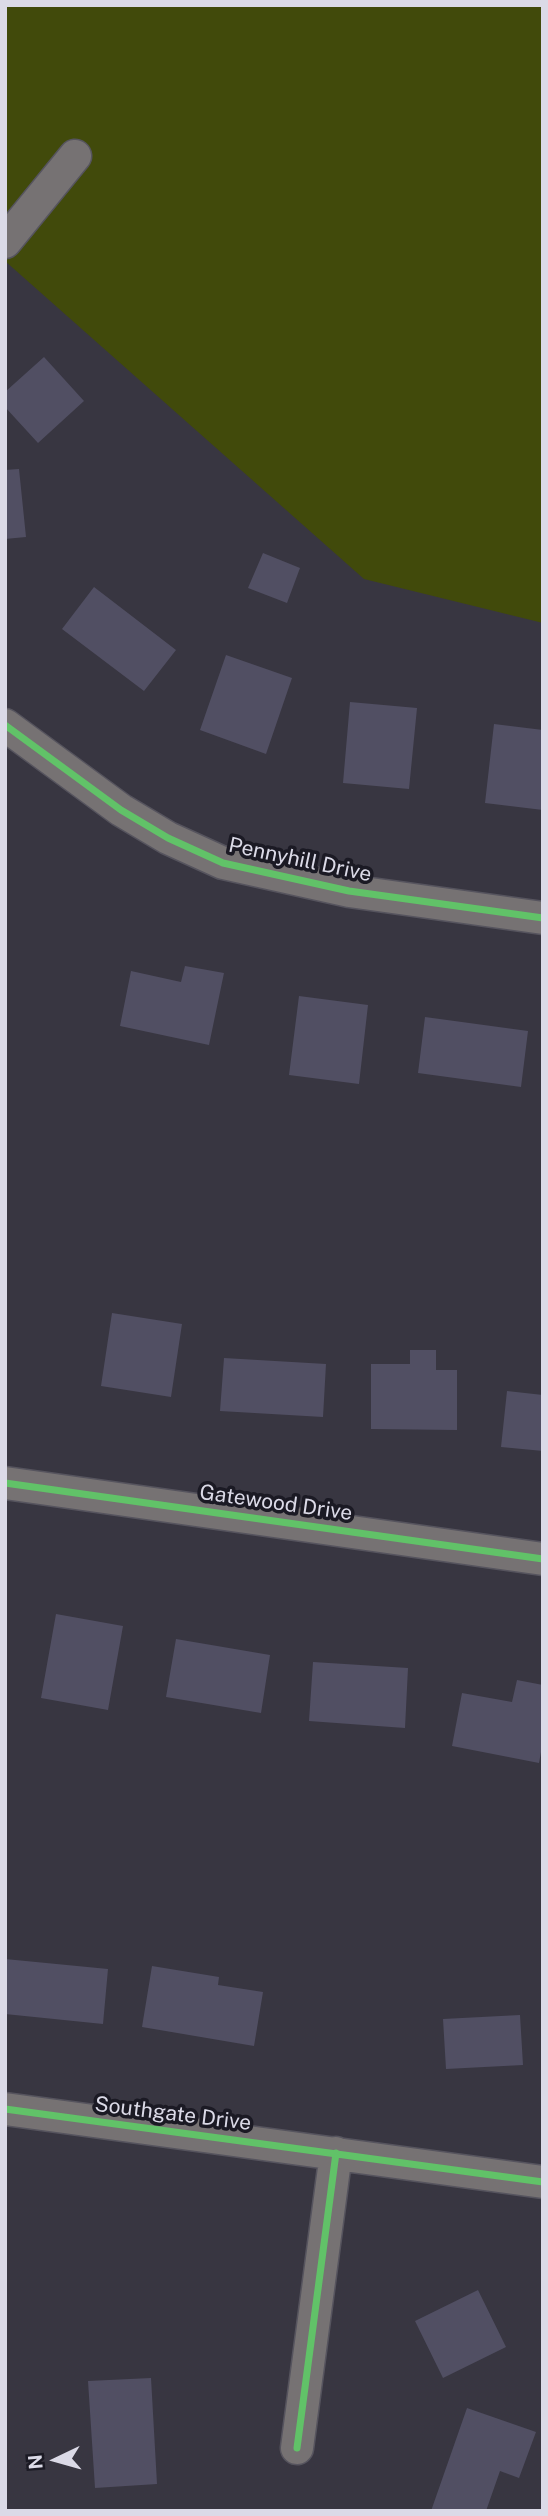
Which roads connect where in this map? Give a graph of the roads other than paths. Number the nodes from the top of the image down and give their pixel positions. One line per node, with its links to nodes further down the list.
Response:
1 (75, 156): 2 (street)
2 (5, 242)
3 (5, 725): 4 (street, Pennyhill Drive)
4 (543, 918)
5 (5, 1483): 6 (street, Gatewood Drive)
6 (543, 1559)
7 (5, 2109): 8 (street, Southgate Drive)
8 (336, 2153): 9 (street, Southgate Drive); 10 (street)
9 (543, 2182)
10 (297, 2448)

